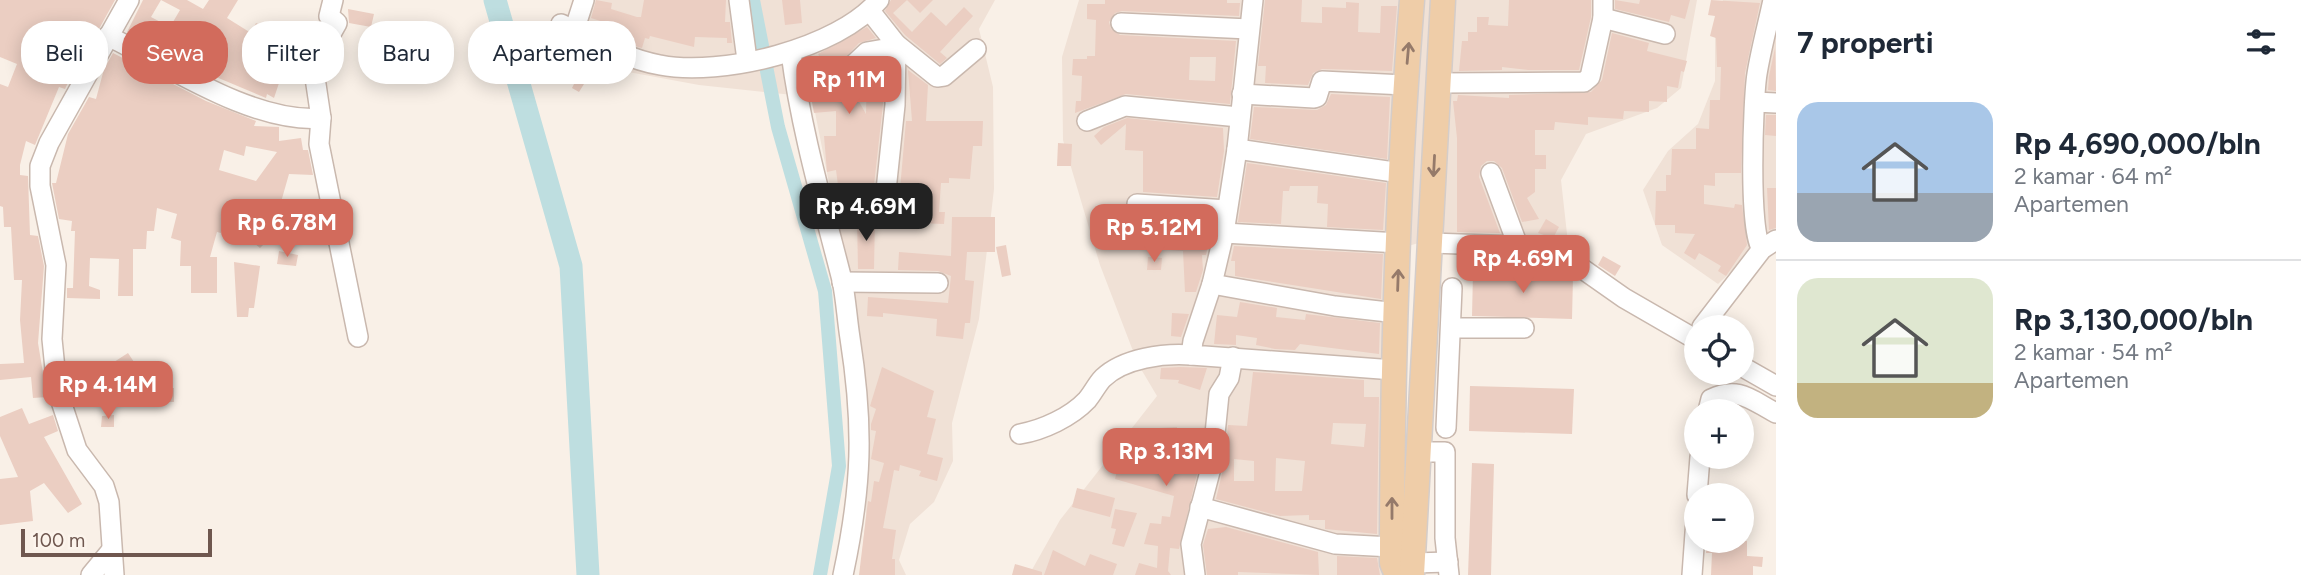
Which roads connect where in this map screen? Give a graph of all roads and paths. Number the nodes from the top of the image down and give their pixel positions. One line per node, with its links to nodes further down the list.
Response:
1 (129, 0): 14 (street)
2 (333, 0): 29 (street)
3 (583, 0): 18 (street)
4 (739, 0): 18 (street)
5 (1253, 0): 12 (street)
6 (1412, 0): 22 (main road, one-way to 6)
7 (1443, 0): 20 (main road)
8 (1773, 0): 24 (street)
9 (874, 6): 15 (street); 17 (street)
10 (1603, 9): 13 (street); 20 (street)
11 (1121, 23): 12 (street)
12 (1249, 29): 23 (street)
13 (1665, 34)
14 (108, 36): 29 (street)
15 (896, 45): 16 (street); 19 (street); 35 (street)
16 (976, 49)
17 (786, 54): 18 (street); 35 (street)
18 (750, 60)
19 (850, 68)
20 (1439, 83): 27 (main road)
21 (82, 84): 70 (street)
22 (1405, 85): 23 (street); 26 (main road)
23 (1242, 94): 28 (street)
24 (1755, 102): 25 (street); 40 (street)
25 (1776, 103)
26 (1403, 111): 27 (main road); 32 (main road)
27 (1437, 114): 39 (main road, one-way to 39)
28 (1239, 117): 30 (street); 31 (street)
29 (321, 118): 51 (street)
30 (1087, 121)
31 (1237, 149): 32 (street); 36 (street)
32 (1401, 173): 37 (main road)
33 (1491, 173): 41 (street)
34 (1137, 204): 36 (street)
35 (821, 208): 42 (street)
36 (1227, 210): 38 (street)
37 (1399, 232): 38 (street); 39 (main road); 46 (main road, one-way to 37)
38 (1224, 233): 44 (street)
39 (1431, 233): 41 (street); 54 (main road)
40 (1769, 245): 47 (street)
41 (1518, 246): 50 (street)
42 (842, 282): 43 (street); 76 (street)
43 (938, 283)
44 (1212, 284): 46 (street); 52 (street)
45 (1452, 288): 48 (street)
46 (1396, 313): 56 (main road)
47 (1712, 315)
48 (1451, 328): 49 (street); 55 (street)
49 (1524, 328)
50 (1684, 329)
51 (358, 337)
52 (1191, 355): 53 (street); 66 (street)
53 (1233, 357): 56 (street); 68 (street)
54 (1424, 361): 55 (street); 63 (main road)
55 (1449, 364): 65 (street)
56 (1394, 370): 62 (main road)
57 (1754, 373): 58 (street)
58 (1776, 386)
59 (1711, 399): 60 (street)
60 (1749, 399)
61 (1754, 402): 64 (street)
62 (1392, 412): 63 (main road); 69 (main road, one-way to 62)
63 (1420, 413): 67 (main road)
64 (1776, 413)
65 (1446, 428)
66 (1020, 434)
67 (1419, 452): 72 (street); 73 (main road)
68 (1200, 507): 69 (street); 77 (street)
69 (1392, 547): 73 (main road)
70 (110, 552): 74 (street); 75 (street)
71 (1694, 553): 78 (street)
72 (1448, 568): 73 (street)
73 (1408, 571)
74 (91, 575)
75 (114, 575)
76 (843, 575)
77 (1195, 575)
78 (1692, 575)

